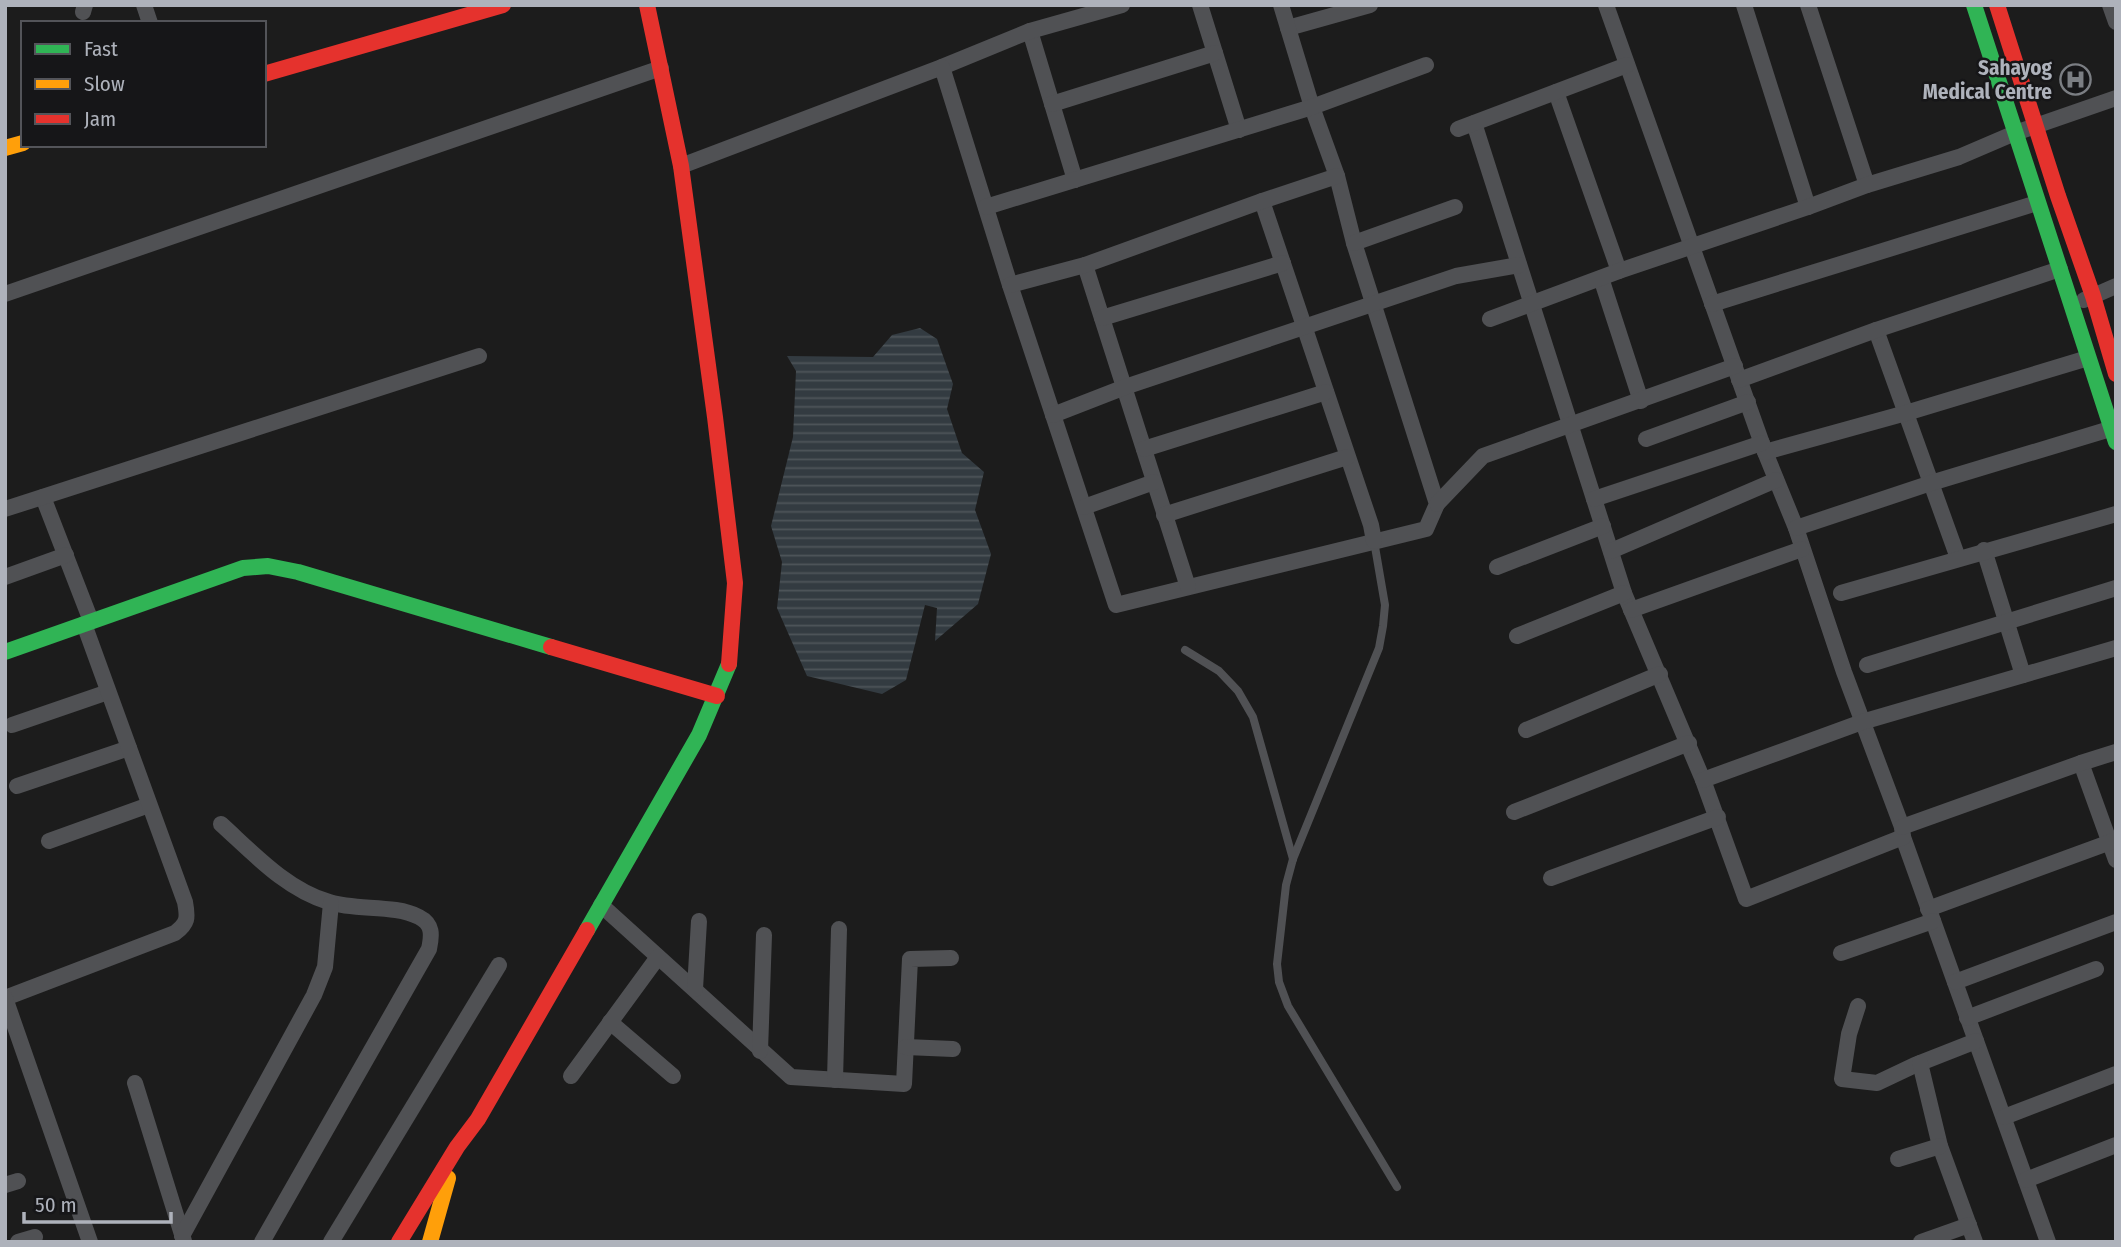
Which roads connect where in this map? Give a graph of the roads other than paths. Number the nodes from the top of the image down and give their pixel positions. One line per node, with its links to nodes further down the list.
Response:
1 (503, 5): 21 (street)
2 (647, 5): 20 (street)
3 (1122, 5): 15 (street)
4 (1200, 5): 16 (street)
5 (1281, 5): 14 (street)
6 (1370, 5): 14 (street)
7 (1605, 5): 18 (street)
8 (1744, 5): 39 (street)
9 (1808, 5): 34 (street)
10 (1974, 5): 30 (street)
11 (1997, 5): 27 (street)
12 (2110, 5): 13 (street)
13 (2116, 22)
14 (1288, 28): 25 (street)
15 (1030, 31): 19 (street); 24 (street)
16 (1214, 53): 24 (street); 29 (street)
17 (1426, 65): 25 (street)
18 (1627, 65): 22 (street); 41 (street)
19 (942, 67): 31 (street); 37 (street)
20 (662, 68): 31 (street); 50 (street)
21 (266, 73)
22 (1556, 92): 26 (street); 46 (street)
23 (2116, 98): 27 (street)
24 (1052, 104): 33 (street)
25 (1312, 107): 29 (street); 32 (street)
26 (1474, 123): 28 (street); 44 (street)
27 (2036, 126): 30 (street); 51 (street)
28 (1458, 129)
29 (1239, 130): 33 (street)
30 (2015, 133): 34 (street); 36 (street)
31 (681, 166): 111 (street)
32 (1337, 176): 35 (street); 40 (street)
33 (1075, 180): 37 (street)
34 (1867, 185): 39 (street)
35 (1262, 201): 42 (street); 43 (street)
36 (2037, 203): 45 (street); 54 (street)
37 (986, 207): 48 (street)
38 (1455, 207): 40 (street)
39 (1808, 207): 41 (street)
40 (1354, 243): 53 (street)
41 (1693, 246): 46 (street); 54 (street)
42 (1283, 263): 56 (street); 58 (street)
43 (1085, 265): 48 (street); 56 (street)
44 (1520, 265): 52 (street); 53 (street)
45 (2060, 270): 55 (street); 59 (street)
46 (1619, 271): 47 (street)
47 (1601, 278): 52 (street); 66 (street)
48 (1010, 285): 69 (street)
49 (2116, 286): 51 (street)
50 (5, 294)
51 (2093, 296): 55 (street); 63 (street)
52 (1531, 302): 57 (street); 70 (street)
53 (1375, 304): 58 (street); 81 (street)
54 (1712, 304): 62 (street)
55 (2072, 305): 61 (street)
56 (1102, 318): 64 (street)
57 (1490, 318)
58 (1305, 327): 64 (street); 65 (street)
59 (1876, 330): 62 (street); 68 (street)
60 (479, 356): 79 (street)
61 (2088, 358): 68 (street); 71 (street)
62 (1737, 373): 66 (street); 67 (street)
63 (2116, 374)
64 (1125, 387): 69 (street); 74 (street)
65 (1325, 392): 74 (street); 75 (street)
66 (1642, 401): 70 (street)
67 (1748, 402): 72 (street); 73 (street)
68 (1906, 413): 73 (street); 78 (street)
69 (1053, 415): 82 (street)
70 (1569, 426): 80 (street); 81 (street)
71 (2113, 435): 78 (street)
72 (1646, 439)
73 (1763, 447): 76 (street); 80 (street)
74 (1144, 449): 77 (street)
75 (1347, 457): 85 (street); 88 (street)
76 (1776, 480): 87 (street); 91 (street)
77 (1154, 482): 82 (street); 85 (street)
78 (1931, 483): 87 (street); 93 (street)
79 (43, 497): 83 (street); 92 (street)
80 (1594, 499): 86 (street)
81 (1437, 504): 88 (street)
82 (1084, 507): 96 (street)
83 (5, 509)
84 (2116, 514): 90 (street)
85 (1164, 515): 96 (street)
86 (1603, 526): 91 (street); 94 (street)
87 (1796, 528): 89 (street)
88 (1374, 541): 96 (street); 128 (lane)
89 (1802, 549): 100 (street); 112 (street)
90 (1984, 550): 93 (street); 102 (street)
91 (1611, 551): 98 (street)
92 (66, 555): 95 (street); 101 (street)
93 (1958, 558): 99 (street)
94 (1497, 567)
95 (5, 577)
96 (1188, 587)
97 (2116, 588): 102 (street)
98 (1624, 593): 100 (street); 103 (street)
99 (1841, 593)
100 (1631, 610): 108 (street)
101 (88, 622): 106 (street); 110 (street); 111 (street)
102 (2007, 622): 107 (street); 109 (street)
103 (1517, 636)
104 (2116, 648): 109 (street)
105 (1185, 650): 128 (lane)
106 (5, 652)
107 (1867, 665)
108 (1660, 674): 114 (street); 115 (street)
109 (2023, 675): 112 (street)
110 (108, 692): 113 (street); 116 (street)
111 (717, 696): 132 (street)
112 (1862, 722): 119 (street); 125 (street)
113 (12, 725)
114 (1526, 730)
115 (1689, 743): 119 (street); 122 (street)
116 (129, 748): 120 (street); 121 (street)
117 (2116, 752): 118 (street)
118 (2081, 762): 125 (street); 127 (street)
119 (1703, 780): 123 (street)
120 (17, 786)
121 (149, 805): 126 (street); 145 (street)
122 (1514, 812)
123 (1718, 817): 125 (street); 130 (street)
124 (221, 824): 131 (street)
125 (1903, 832): 133 (street)
126 (49, 841)
127 (2113, 841): 129 (street); 133 (street)
128 (1293, 859): 165 (lane)
129 (2116, 860)
130 (1551, 878)
131 (331, 903): 168 (street); 171 (street)
132 (601, 905): 139 (street); 162 (street)
133 (1931, 915): 138 (street); 143 (street)
134 (699, 920): 144 (street)
135 (2116, 922): 143 (street)
136 (839, 929): 157 (street)
137 (764, 935): 152 (street)
138 (1841, 953)
139 (657, 957): 144 (street); 148 (street)
140 (951, 958): 150 (street)
141 (499, 965): 172 (street)
142 (2096, 969): 147 (street)
143 (1955, 982): 147 (street)
144 (695, 989): 152 (street)
145 (5, 998): 170 (street)
146 (1858, 1006): 153 (street)
147 (1968, 1018): 149 (street)
148 (610, 1022): 155 (street); 156 (street)
149 (1976, 1041): 153 (street); 159 (street)
150 (906, 1047): 151 (street); 157 (street)
151 (953, 1049)
152 (760, 1051): 157 (street)
153 (1920, 1063): 161 (street)
154 (2116, 1074): 159 (street)
155 (571, 1076)
156 (673, 1076)
157 (835, 1080)
158 (135, 1083): 168 (street)
159 (2004, 1117): 164 (street)
160 (2116, 1145): 164 (street)
161 (1940, 1146): 163 (street); 166 (street)
162 (457, 1147): 173 (street); 174 (street)
163 (1898, 1158)
164 (2026, 1180): 177 (street)
165 (1397, 1187)
166 (1969, 1225): 175 (street); 176 (street)
167 (35, 1237): 169 (street)
168 (183, 1239)
169 (18, 1242)
170 (90, 1242)
171 (262, 1242)
172 (331, 1242)
173 (399, 1242)
174 (430, 1242)
175 (1921, 1242)
176 (1975, 1242)
177 (2048, 1242)

